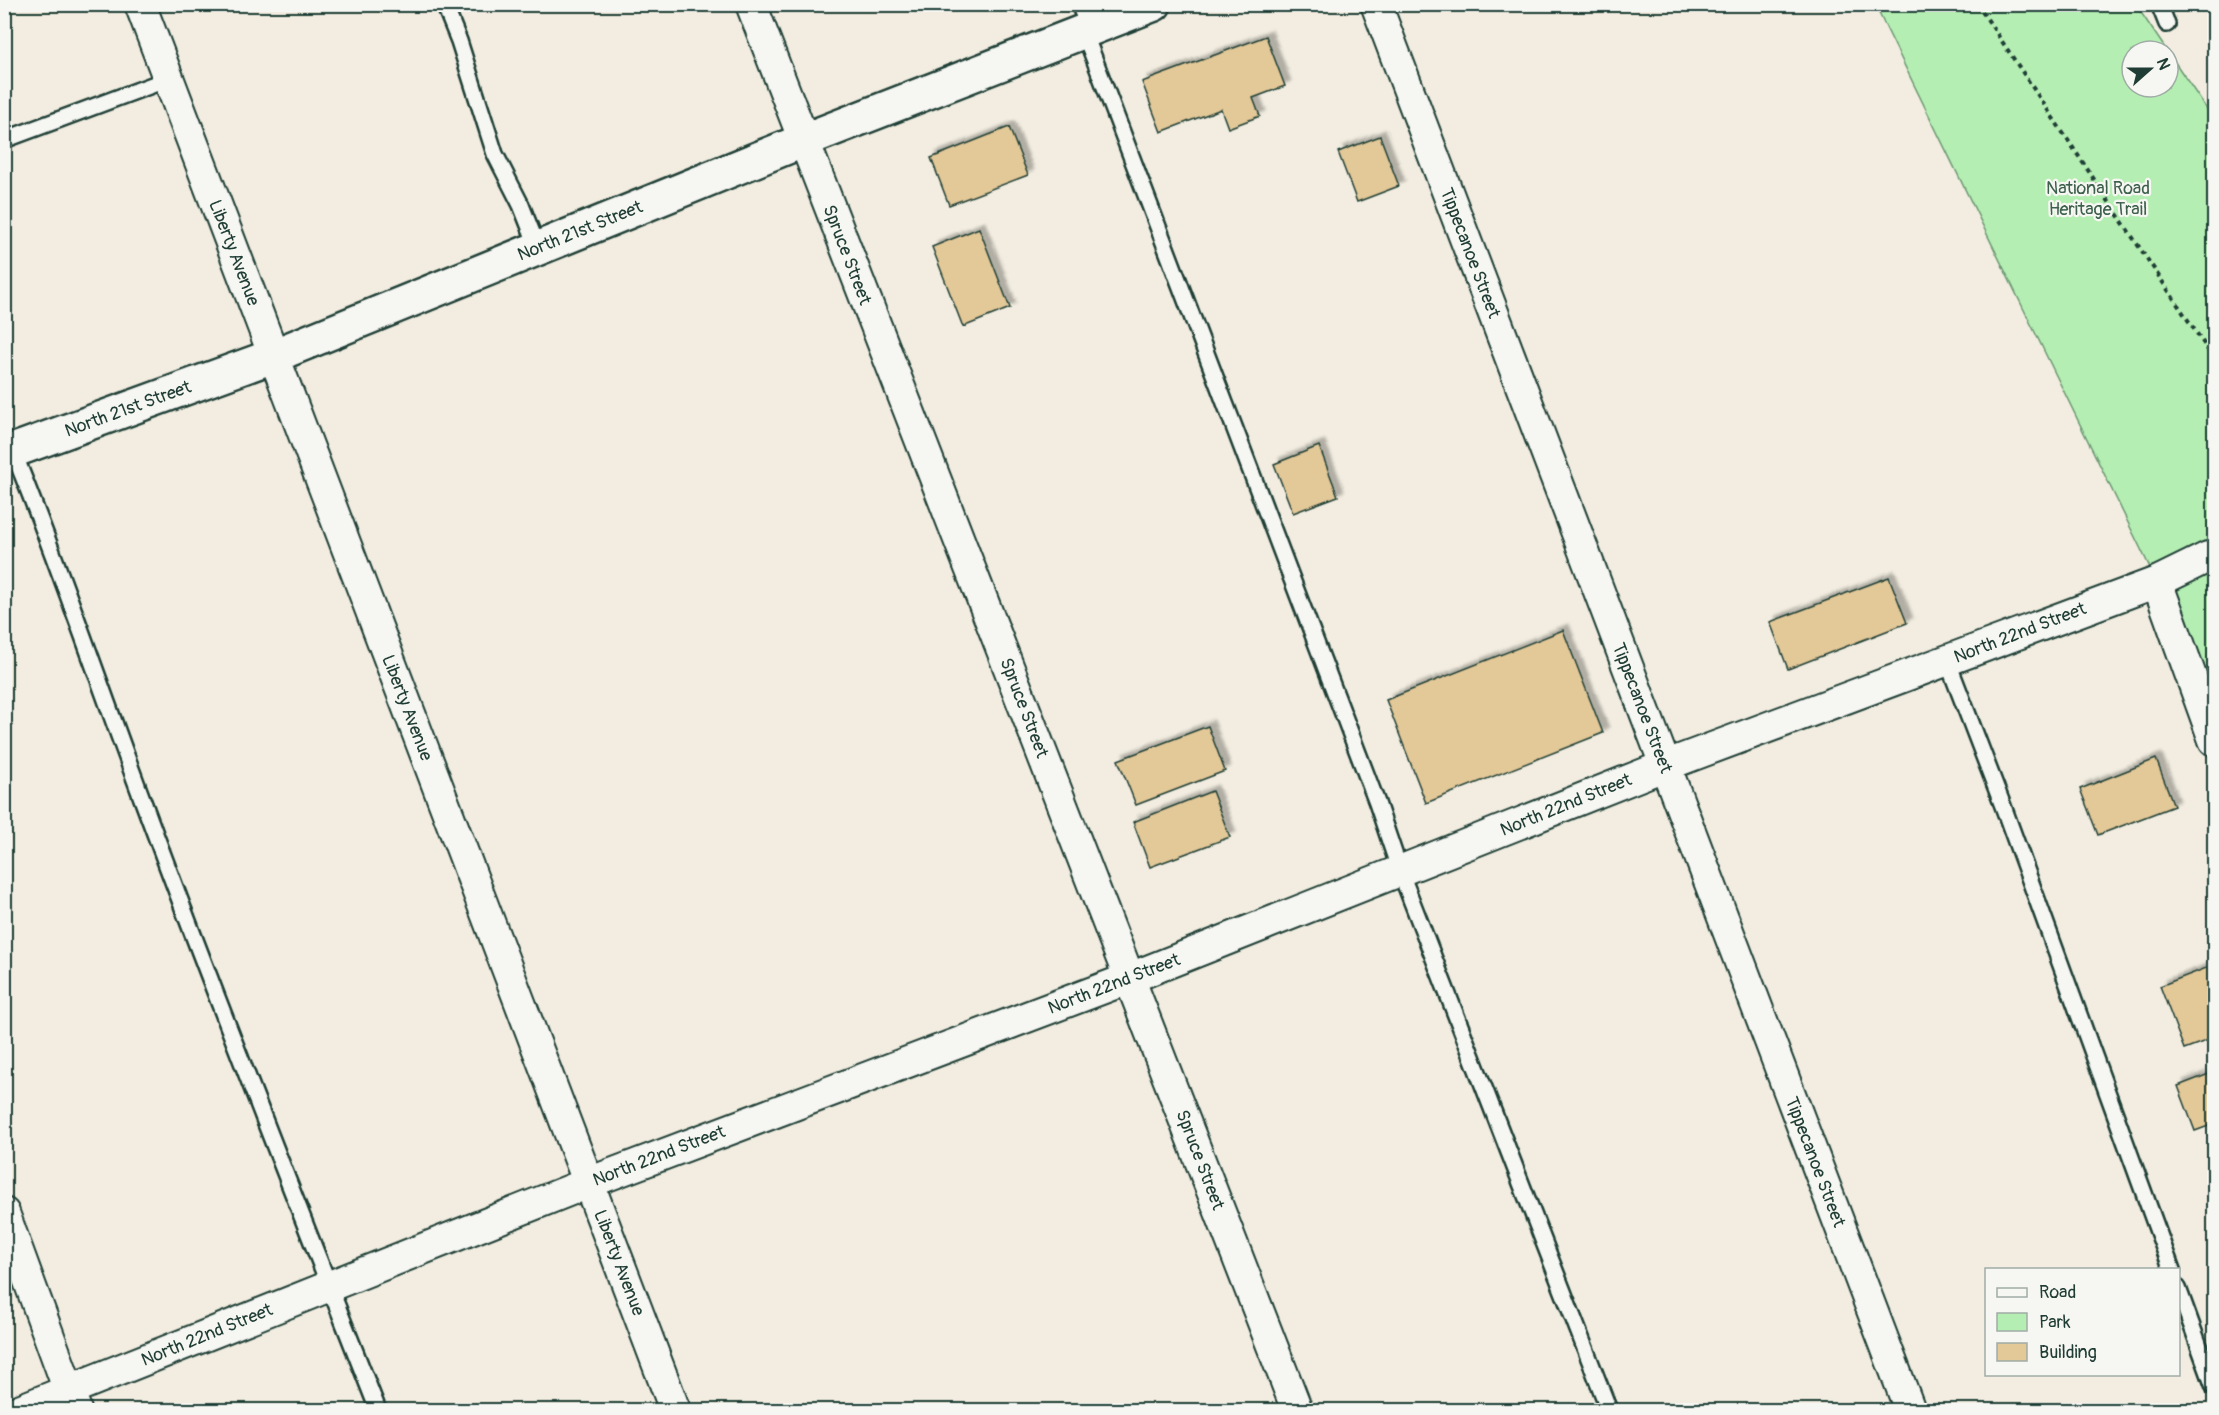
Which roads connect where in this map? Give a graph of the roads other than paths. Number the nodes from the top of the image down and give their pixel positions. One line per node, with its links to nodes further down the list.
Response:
1 (140, 4): 9 (street, Liberty Avenue)
2 (444, 4): 12 (lane)
3 (751, 4): 11 (street, Spruce Street)
4 (1154, 4): 7 (street, North 21st Street)
5 (1376, 4): 19 (street, Tippecanoe Street)
6 (2159, 4): 8 (lane)
7 (1084, 22): 11 (street, North 21st Street); 20 (lane)
8 (2167, 24)
9 (168, 79): 10 (lane); 13 (street, Liberty Avenue)
10 (4, 140)
11 (802, 141): 12 (street, North 21st Street); 21 (street, Spruce Street)
12 (538, 248): 13 (street, North 21st Street)
13 (273, 356): 14 (street, North 21st Street); 22 (street, Liberty Avenue)
14 (9, 452): 25 (lane)
15 (2208, 557): 16 (street, North 22nd Street)
16 (2157, 582): 17 (street, North 22nd Street); 18 (street)
17 (1947, 660): 19 (street, North 22nd Street); 24 (lane)
18 (2214, 740)
19 (1664, 766): 20 (street, North 22nd Street); 34 (street, Tippecanoe Street)
20 (1400, 871): 21 (street, North 22nd Street); 33 (lane)
21 (1130, 978): 22 (street, North 22nd Street); 32 (street, Spruce Street)
22 (588, 1183): 25 (street, North 22nd Street); 31 (street, Liberty Avenue)
23 (4, 1213): 28 (street)
24 (2172, 1268)
25 (327, 1287): 28 (street, North 22nd Street); 30 (lane)
26 (2180, 1294): 27 (lane)
27 (2214, 1387)
28 (72, 1400): 29 (street, North 22nd Street)
29 (19, 1410)
30 (378, 1410)
31 (675, 1410)
32 (1297, 1410)
33 (1609, 1410)
34 (1910, 1410)

